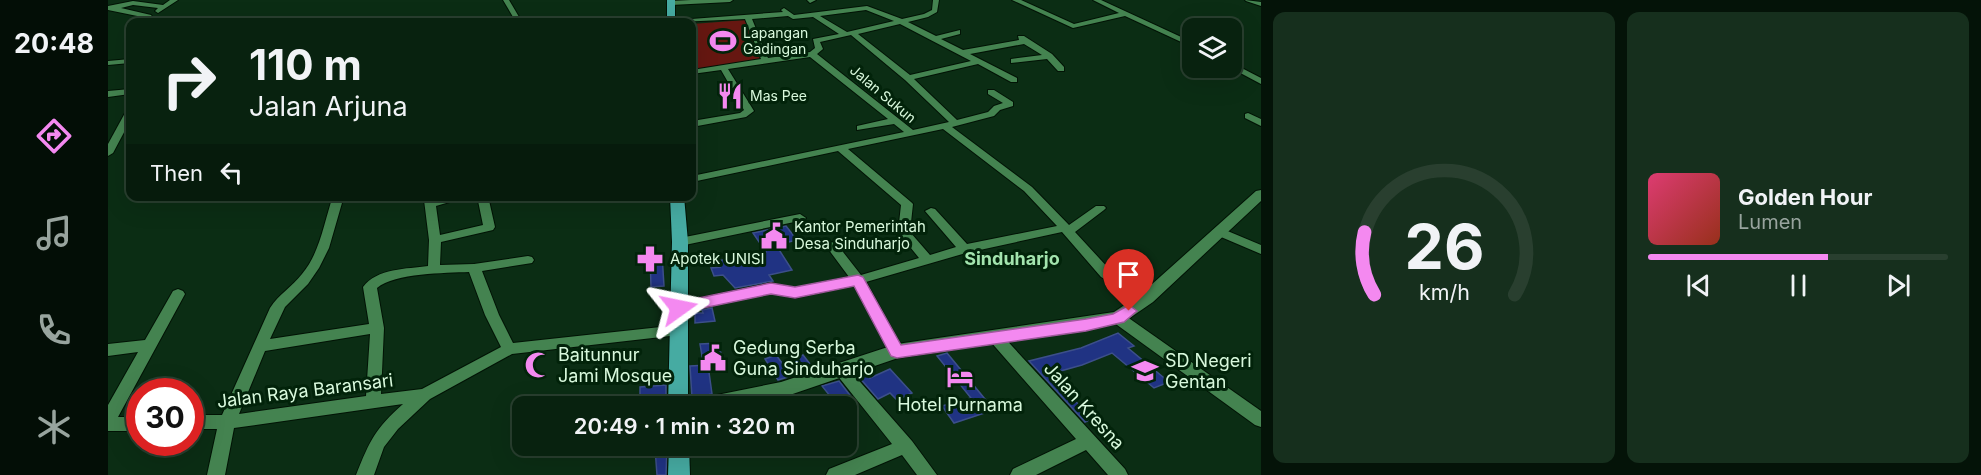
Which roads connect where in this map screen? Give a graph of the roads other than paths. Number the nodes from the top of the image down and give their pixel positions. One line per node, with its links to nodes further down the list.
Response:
1 (175, 0): 12 (street)
2 (506, 0): 18 (street)
3 (730, 0): 9 (street)
4 (936, 0): 22 (street)
5 (1015, 0): 10 (street)
6 (1095, 0): 14 (street)
7 (1248, 0): 11 (street)
8 (1040, 1): 10 (street)
9 (671, 2): 19 (main road)
10 (1027, 4): 14 (street)
11 (1261, 4)
12 (164, 7): 13 (street); 17 (street)
13 (109, 8): 16 (street)
14 (1125, 14): 27 (street)
15 (816, 16): 20 (street); 22 (street); 24 (street)
16 (147, 18)
17 (152, 18)
18 (517, 18)
19 (671, 18)
20 (748, 18): 21 (street); 34 (street)
21 (696, 21)
22 (902, 22): 24 (street); 26 (street)
23 (957, 32): 26 (street)
24 (849, 34): 30 (street); 45 (street)
25 (1015, 35): 28 (street)
26 (935, 39): 29 (street)
27 (1182, 40)
28 (1026, 41): 29 (street); 32 (street)
29 (962, 53): 35 (street)
30 (812, 54): 34 (street); 53 (street, Jalan Sukun)
31 (1006, 56): 36 (street)
32 (1049, 56): 36 (street); 42 (street)
33 (126, 61): 37 (street)
34 (766, 62): 40 (street)
35 (978, 62): 41 (street); 45 (street)
36 (1016, 62): 38 (street); 41 (street)
37 (108, 63)
38 (1026, 68)
39 (1242, 68): 44 (street)
40 (724, 69): 43 (street); 54 (street)
41 (991, 69): 46 (street)
42 (1062, 69)
43 (696, 72)
44 (1257, 75): 47 (street)
45 (908, 78): 56 (street)
46 (1014, 80)
47 (1261, 81)
48 (126, 92): 50 (street)
49 (991, 92): 56 (street)
50 (108, 94)
51 (1248, 116): 55 (street)
52 (126, 120): 59 (street)
53 (894, 121): 57 (street); 58 (street, Jalan Sukun)
54 (696, 123)
55 (1261, 123)
56 (950, 124): 58 (street); 70 (street)
57 (860, 128)
58 (911, 133): 60 (street, Jalan Sukun)
59 (110, 147)
60 (841, 149): 61 (street, Jalan Sukun); 78 (street)
61 (696, 178)
62 (1261, 194): 71 (street)
63 (337, 201): 90 (street)
64 (428, 201): 72 (street)
65 (483, 201): 72 (street)
66 (677, 201): 73 (main road)
67 (1100, 208): 70 (street)
68 (931, 211): 75 (street)
69 (800, 218): 73 (street)
70 (1066, 230): 75 (street); 83 (street)
71 (1218, 231): 76 (street); 83 (street)
72 (435, 240): 80 (street)
73 (680, 242): 84 (main road)
74 (832, 246): 81 (street)
75 (964, 249): 78 (street)
76 (1261, 250)
77 (528, 260): 79 (street)
78 (928, 261): 81 (street)
79 (474, 268): 80 (street); 91 (street)
80 (434, 269): 86 (street)
81 (858, 280): 84 (street); 93 (street)
82 (178, 294): 89 (street)
83 (1147, 298): 85 (street)
84 (679, 308): 87 (main road)
85 (1118, 318): 88 (street); 99 (street)
86 (376, 328): 90 (street); 98 (street)
87 (679, 330): 91 (street); 96 (main road)
88 (995, 337): 93 (street); 104 (street, Jalan Kresna)
89 (149, 345): 92 (street); 100 (street)
90 (262, 346): 102 (street)
91 (509, 349): 95 (street)
92 (108, 350)
93 (897, 351): 94 (street)
94 (842, 370): 97 (street); 105 (street)
95 (424, 395): 98 (street, Jalan Raya Baransari); 108 (street)
96 (678, 396)
97 (756, 396)
98 (373, 404): 102 (street, Jalan Raya Baransari)
99 (1261, 420)
100 (108, 422): 103 (street)
101 (204, 422): 102 (street, Jalan Raya Baransari)
102 (227, 422): 107 (street)
103 (126, 423)
104 (1089, 441): 112 (street); 113 (street, Jalan Kresna)
105 (906, 446): 110 (street); 111 (street)
106 (679, 456): 109 (main road)
107 (216, 475)
108 (365, 475)
109 (679, 475)
110 (835, 475)
111 (928, 475)
112 (1019, 475)
113 (1119, 475)

